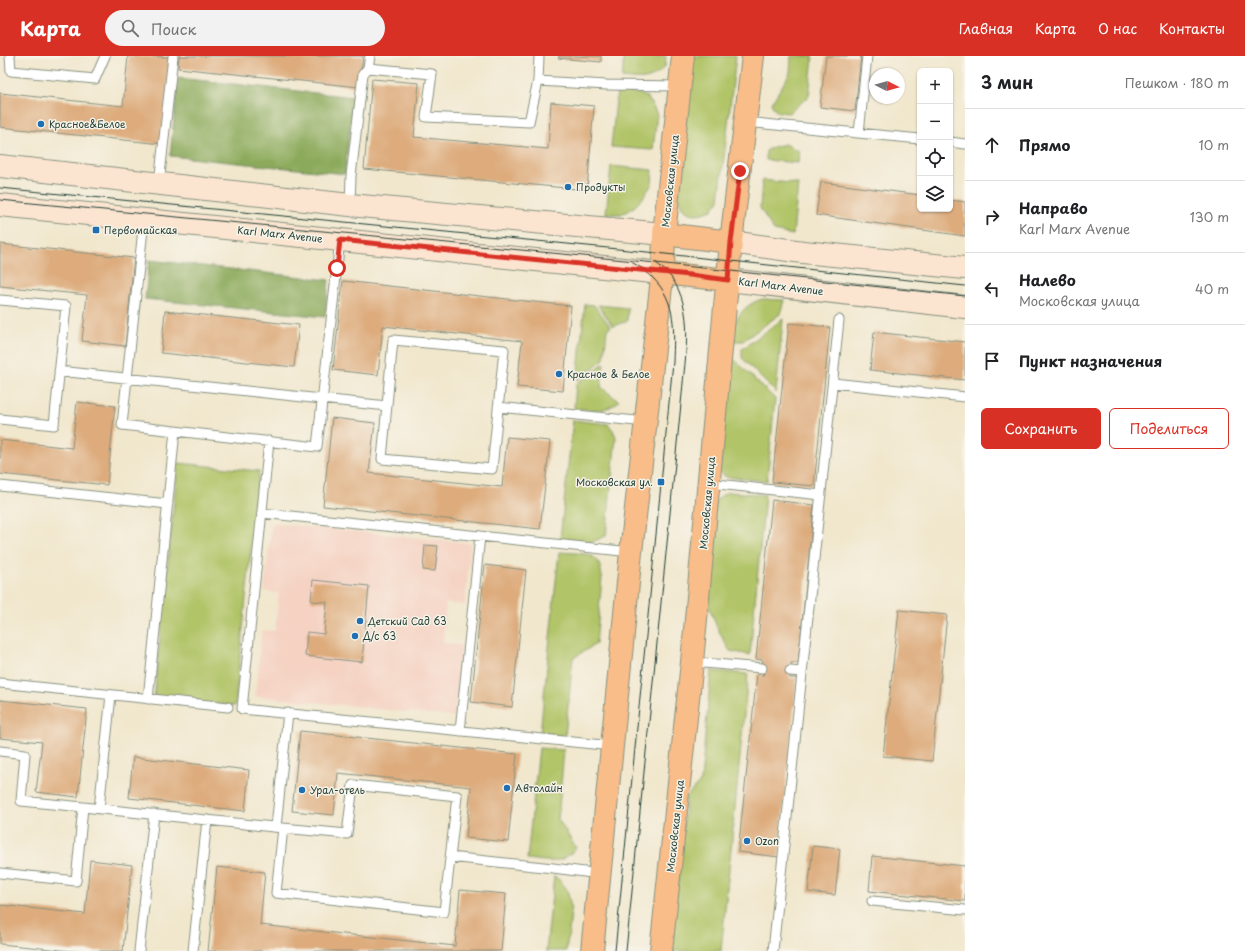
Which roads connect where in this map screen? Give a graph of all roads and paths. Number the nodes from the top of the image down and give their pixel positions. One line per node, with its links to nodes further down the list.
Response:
1 (10, 56): 2 (lane)
2 (105, 56)
3 (173, 56): 18 (lane)
4 (370, 56): 9 (lane)
5 (539, 56): 10 (lane)
6 (683, 56): 11 (main road, Московская улица)
7 (753, 56): 12 (main road, Московская улица)
8 (867, 56): 13 (lane)
9 (368, 68): 10 (lane); 20 (lane)
10 (538, 81): 11 (lane)
11 (680, 86): 22 (main road, Московская улица)
12 (745, 122): 13 (lane); 24 (main road, Московская улица)
13 (859, 133): 14 (lane)
14 (917, 139)
15 (953, 142): 16 (lane)
16 (965, 144)
17 (0, 166): 18 (main road)
18 (159, 184): 20 (main road)
19 (0, 205): 21 (main road, Karl Marx Avenue)
20 (350, 205): 22 (main road)
21 (144, 220): 23 (main road, Karl Marx Avenue); 32 (lane)
22 (664, 234): 24 (main road); 26 (main road, Московская улица)
23 (340, 240): 26 (main road, Karl Marx Avenue); 35 (lane)
24 (731, 242): 25 (main road); 27 (main road, Московская улица)
25 (965, 268)
26 (662, 273): 27 (main road, Karl Marx Avenue); 39 (main road, Московская улица)
27 (728, 280): 29 (main road, Karl Marx Avenue); 42 (main road, Московская улица)
28 (0, 300): 31 (lane)
29 (965, 308)
30 (839, 320): 33 (lane)
31 (59, 371): 32 (lane); 38 (lane)
32 (126, 378): 35 (lane); 40 (lane)
33 (833, 383): 34 (lane); 44 (lane)
34 (965, 397)
35 (322, 399): 36 (lane); 41 (lane)
36 (387, 406): 37 (lane); 37 (lane)
37 (498, 407): 39 (lane)
38 (0, 419)
39 (646, 422): 48 (main road, Московская улица)
40 (175, 431): 41 (lane); 45 (lane)
41 (269, 441): 46 (lane)
42 (708, 483): 44 (lane); 49 (main road, Московская улица)
43 (0, 486): 45 (lane)
44 (821, 495): 52 (lane)
45 (168, 504): 55 (lane)
46 (262, 513): 47 (lane); 57 (lane)
47 (480, 536): 48 (lane); 58 (lane)
48 (631, 552): 59 (main road, Московская улица)
49 (692, 662): 50 (lane); 74 (main road, Московская улица)
50 (762, 668)
51 (790, 671): 52 (lane)
52 (802, 672): 75 (lane)
53 (0, 683): 54 (lane)
54 (111, 695): 55 (lane); 62 (lane)
55 (148, 699): 56 (lane)
56 (228, 707)
57 (288, 713): 58 (lane); 65 (lane)
58 (460, 731): 59 (lane)
59 (613, 746): 68 (main road, Московская улица)
60 (0, 751): 61 (lane)
61 (83, 807): 62 (lane); 67 (lane)
62 (99, 809): 63 (lane)
63 (154, 814): 64 (lane); 71 (lane)
64 (207, 820): 65 (lane); 72 (lane)
65 (280, 827): 66 (lane); 66 (lane)
66 (450, 857): 68 (lane)
67 (0, 873)
68 (600, 874): 73 (main road, Московская улица)
69 (872, 901): 70 (lane)
70 (965, 910)
71 (139, 951)
72 (193, 951)
73 (592, 951)
74 (662, 951)
75 (773, 951)

